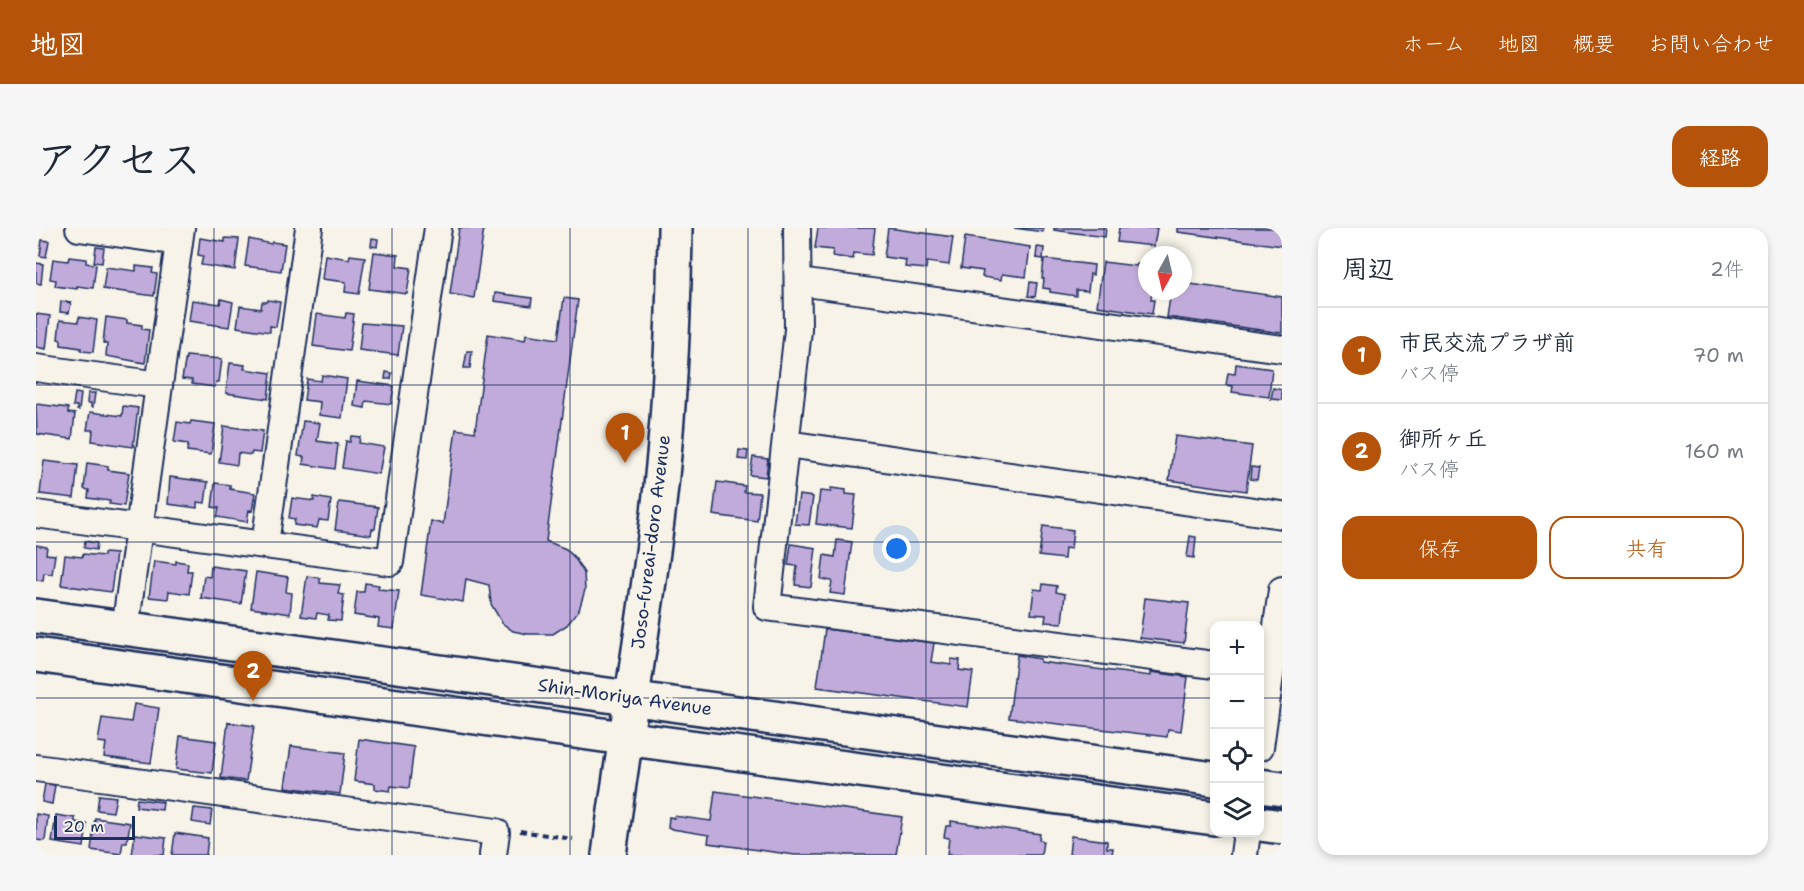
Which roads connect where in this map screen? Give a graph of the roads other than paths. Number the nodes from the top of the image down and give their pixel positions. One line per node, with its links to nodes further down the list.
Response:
1 (79, 228): 6 (street)
2 (309, 228): 15 (street)
3 (438, 228): 15 (street)
4 (675, 228): 22 (street, Joso-fureai-doro Avenue)
5 (797, 228): 7 (street)
6 (180, 235): 10 (street)
7 (799, 282): 8 (street); 11 (street)
8 (1282, 349)
9 (36, 368): 10 (street)
10 (159, 385): 14 (street)
11 (787, 444): 13 (street); 20 (street)
12 (36, 514): 14 (street)
13 (1282, 515)
14 (139, 528): 15 (street); 18 (street)
15 (265, 544)
16 (1282, 590): 21 (street)
17 (36, 616): 18 (street, Shin-Moriya Avenue)
18 (125, 628): 22 (street, Shin-Moriya Avenue)
19 (36, 654): 24 (street)
20 (1210, 664)
21 (1271, 673): 23 (street)
22 (631, 697): 24 (street, Joso-fureai-doro Avenue); 26 (street, Shin-Moriya Avenue)
23 (1263, 729)
24 (624, 738): 29 (street); 34 (street, Joso-fureai-doro Avenue)
25 (36, 768): 33 (street)
26 (1210, 778)
27 (1264, 787): 28 (street)
28 (1282, 789)
29 (1210, 817)
30 (1264, 825): 31 (street)
31 (1282, 827)
32 (1246, 837): 35 (street)
33 (494, 844)
34 (609, 855)
35 (1244, 855)

